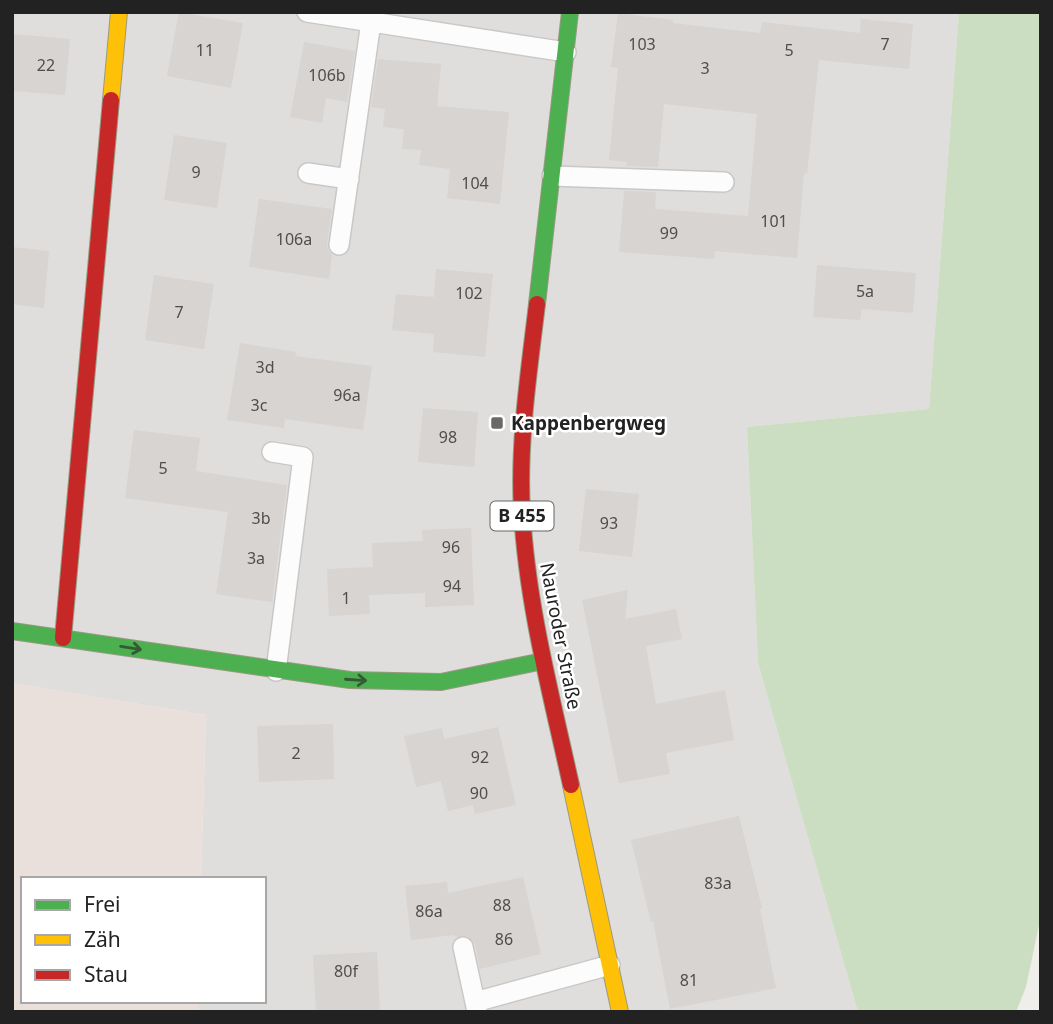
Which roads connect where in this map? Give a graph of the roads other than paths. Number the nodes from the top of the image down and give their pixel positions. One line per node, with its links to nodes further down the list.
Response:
1 (119, 12): 13 (street)
2 (307, 12): 4 (lane)
3 (570, 12): 5 (street, Nauroder Straße / B 455)
4 (371, 22): 5 (lane); 8 (lane)
5 (566, 52): 7 (street, Nauroder Straße / B 455)
6 (308, 173): 8 (lane)
7 (552, 176): 9 (lane); 14 (street, Nauroder Straße / B 455)
8 (349, 179): 10 (lane)
9 (724, 182)
10 (340, 245)
11 (272, 452): 15 (lane)
12 (12, 631): 13 (street)
13 (63, 638): 15 (street, one-way to 15)
14 (543, 661): 15 (street, one-way to 14); 17 (street, Nauroder Straße / B 455)
15 (276, 671)
16 (463, 947): 18 (lane)
17 (610, 965): 18 (lane); 19 (street, Nauroder Straße / B 455)
18 (476, 1007)
19 (620, 1012)

